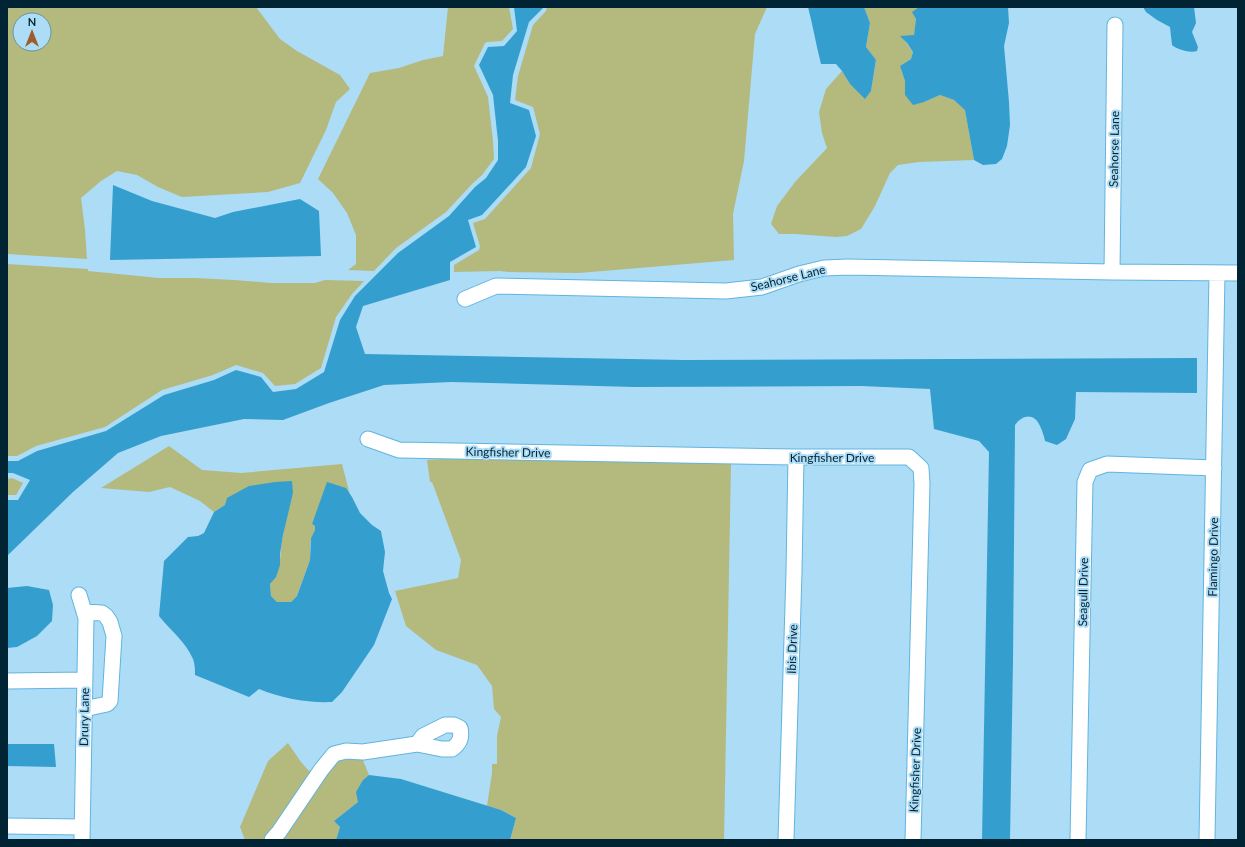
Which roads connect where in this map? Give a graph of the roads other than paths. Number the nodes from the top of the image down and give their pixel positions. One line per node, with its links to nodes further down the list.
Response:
1 (1115, 25): 2 (street, Seahorse Lane)
2 (1112, 272): 3 (street, Seahorse Lane); 5 (street, Seahorse Lane)
3 (1217, 273): 4 (street, Seahorse Lane); 8 (street, Flamingo Drive)
4 (1238, 273)
5 (465, 299)
6 (368, 439): 7 (street, Kingfisher Drive)
7 (796, 457): 18 (street, Ibis Drive); 19 (street, Kingfisher Drive)
8 (1214, 468): 20 (street, Seagull Drive); 21 (street, Flamingo Drive)
9 (80, 595): 10 (street, Drury Lane)
10 (84, 612): 11 (street, Drury Lane); 13 (street)
11 (85, 680): 12 (street); 13 (street, Drury Lane)
12 (7, 681)
13 (84, 709): 16 (street, Drury Lane)
14 (417, 744): 17 (street)
15 (7, 826): 16 (street)
16 (82, 833)
17 (272, 840)
18 (786, 840)
19 (913, 840)
20 (1078, 840)
21 (1207, 840)

